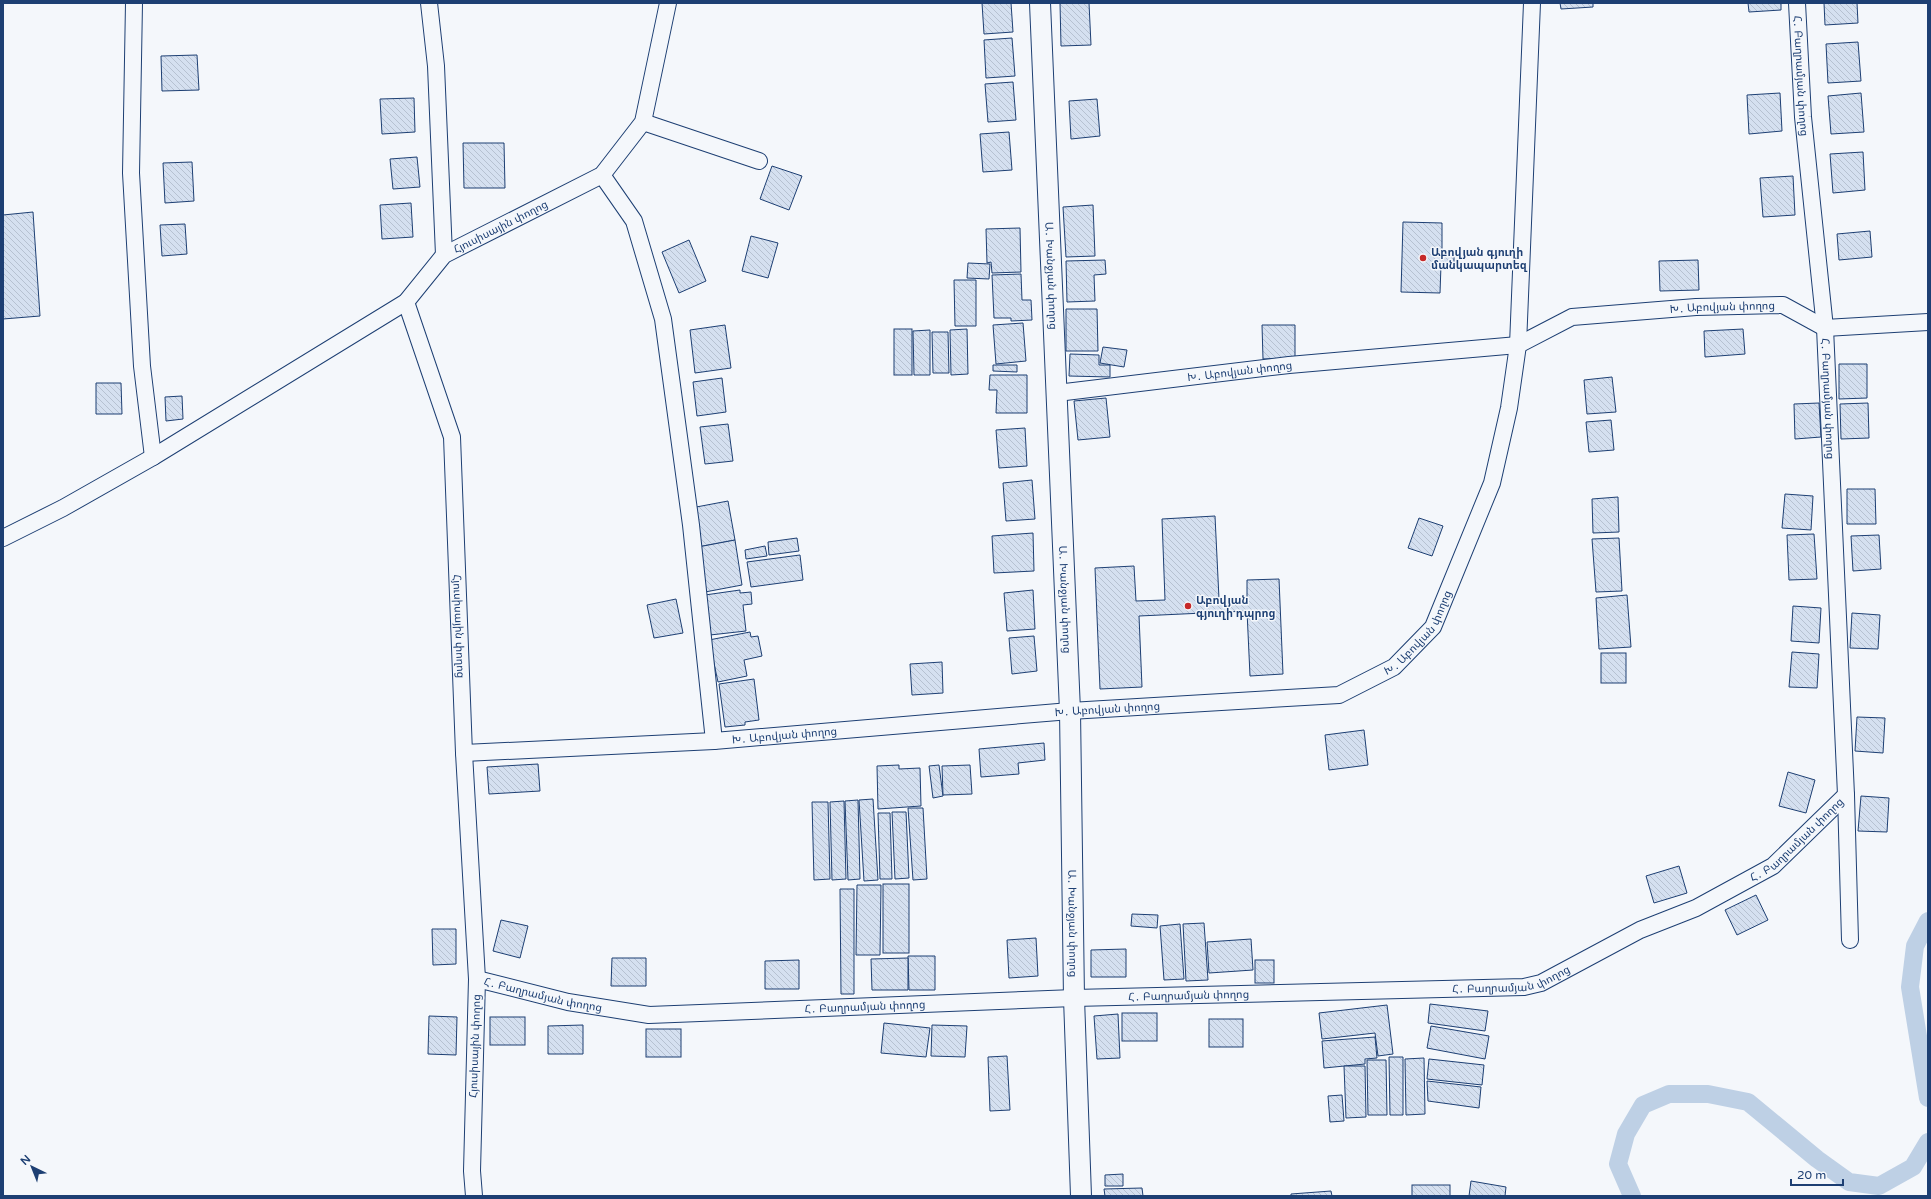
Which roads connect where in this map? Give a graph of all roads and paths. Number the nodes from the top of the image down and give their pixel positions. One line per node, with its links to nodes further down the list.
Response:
1 (134, 3): 16 (street)
2 (430, 3): 10 (street)
3 (668, 3): 7 (street, Հյուսիսային փողոց)
4 (1040, 3): 15 (street, Ա․ Խանջյան փողոց)
5 (1532, 3): 14 (street, Խ․ Աբովյան փողոց)
6 (1797, 3): 13 (street, Հ․ Բաղրամյան փողոց)
7 (643, 122): 8 (street); 9 (street, Հյուսիսային փողոց)
8 (759, 161)
9 (602, 175): 10 (street, Հյուսիսային փողոց); 19 (street)
10 (444, 255): 11 (street, Հյուսիսային փողոց)
11 (406, 302): 16 (street); 20 (street, Հյուսիսային փողոց)
12 (1928, 322): 13 (street)
13 (1825, 328): 14 (street, Խ․ Աբովյան փողոց); 21 (street, Հ․ Բաղրամյան փողոց)
14 (1518, 345): 15 (street, Խ․ Աբովյան փողոց); 18 (street, Խ․ Աբովյան փողոց)
15 (1057, 393): 18 (street, Ա․ Խանջյան փողոց)
16 (153, 457): 17 (street)
17 (3, 538)
18 (1070, 711): 19 (street, Խ․ Աբովյան փողոց); 24 (street, Ա․ Խանջյան փողոց)
19 (714, 741): 20 (street, Խ․ Աբովյան փողոց)
20 (464, 753): 23 (street, Հյուսիսային փողոց)
21 (1846, 794): 22 (street, Հ․ Բաղրամյան փողոց); 24 (street, Հ․ Բաղրամյան փողոց)
22 (1850, 940)
23 (477, 979): 24 (street, Հ․ Բաղրամյան փողոց); 25 (street, Հյուսիսային փողոց)
24 (1074, 998): 26 (street, Ա․ Խանջյան փողոց)
25 (474, 1196)
26 (1081, 1196)

